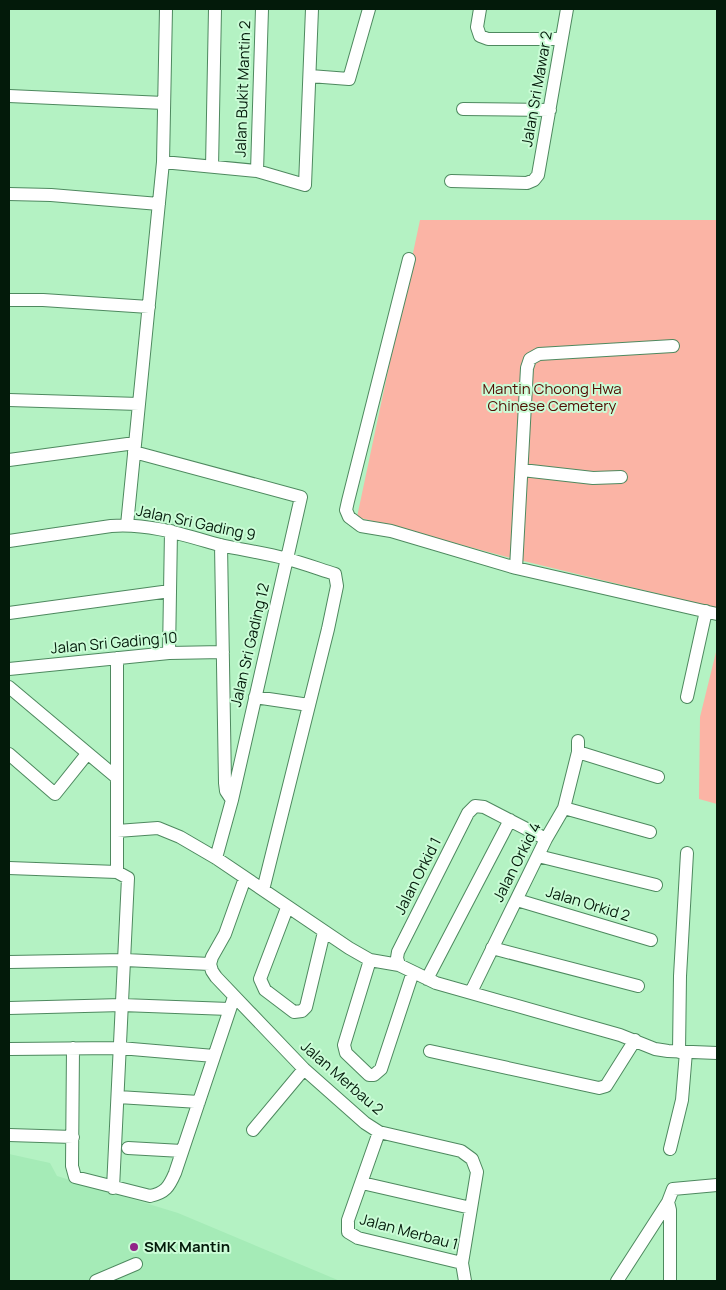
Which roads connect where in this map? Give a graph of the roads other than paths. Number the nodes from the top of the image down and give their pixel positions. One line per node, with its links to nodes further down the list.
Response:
1 (166, 9): 11 (street)
2 (215, 9): 15 (street)
3 (262, 9): 16 (street, Jalan Bukit Mantin 2)
4 (312, 9): 9 (street)
5 (369, 9): 9 (street)
6 (480, 9): 8 (street)
7 (567, 9): 8 (street, Jalan Sri Mawar 2)
8 (561, 39): 13 (street, Jalan Sri Mawar 2)
9 (310, 76): 16 (street)
10 (9, 96): 11 (street)
11 (164, 103): 14 (street)
12 (463, 110): 13 (street)
13 (550, 110): 17 (street, Jalan Sri Mawar 2)
14 (163, 162): 15 (street); 19 (street)
15 (212, 167): 16 (street)
16 (257, 171)
17 (451, 181)
18 (9, 194): 19 (street)
19 (159, 204): 22 (street)
20 (409, 259): 35 (street)
21 (9, 300): 22 (street)
22 (149, 307): 25 (street)
23 (673, 346): 28 (street)
24 (9, 400): 25 (street)
25 (139, 404): 26 (street)
26 (135, 448): 27 (street); 30 (street); 34 (street, Jalan Sri Gading 12)
27 (9, 460)
28 (522, 470): 29 (street); 35 (street)
29 (620, 477)
30 (127, 525): 31 (street, Jalan Sri Gading 9); 32 (street, Jalan Sri Gading 9)
31 (171, 531): 33 (street, Jalan Sri Gading 9); 36 (street)
32 (9, 541)
33 (221, 545): 34 (street, Jalan Sri Gading 9); 39 (street, Jalan Sri Gading 12)
34 (287, 559): 44 (street, Jalan Sri Gading 12); 46 (street, Jalan Sri Gading 9)
35 (516, 568): 38 (street)
36 (170, 591): 37 (street); 40 (street)
37 (9, 613)
38 (712, 613): 45 (street)
39 (223, 652): 40 (street, Jalan Sri Gading 10); 51 (street, Jalan Sri Gading 12)
40 (169, 653): 41 (street, Jalan Sri Gading 10)
41 (117, 658): 42 (street, Jalan Sri Gading 10); 49 (street)
42 (9, 669)
43 (9, 687): 48 (street)
44 (255, 697): 46 (street); 51 (street, Jalan Sri Gading 12)
45 (687, 697)
46 (309, 705): 64 (street)
47 (9, 754): 48 (street)
48 (87, 754): 49 (street)
49 (116, 777): 54 (street)
50 (658, 777): 52 (street, Jalan Orkid 4)
51 (232, 800): 59 (street, Jalan Sri Gading 12)
52 (564, 808): 55 (street); 56 (street, Jalan Orkid 4)
53 (510, 820): 56 (street); 74 (street, Jalan Orkid 1); 76 (street)
54 (117, 831): 59 (street); 61 (street)
55 (650, 832)
56 (546, 839): 58 (street, Jalan Orkid 4)
57 (686, 853): 88 (street)
58 (538, 856): 63 (street); 65 (street, Jalan Orkid 4)
59 (216, 858): 62 (street)
60 (9, 868): 61 (street)
61 (116, 872): 70 (street)
62 (245, 878): 64 (street); 73 (street)
63 (656, 885)
64 (263, 890): 66 (street)
65 (517, 900): 68 (street, Jalan Orkid 2); 69 (street, Jalan Orkid 4)
66 (287, 908): 67 (street); 67 (street)
67 (324, 932): 71 (street)
68 (651, 940)
69 (492, 948): 77 (street); 78 (street, Jalan Orkid 4)
70 (125, 960): 72 (street); 73 (street); 80 (street)
71 (370, 960): 74 (street); 75 (street)
72 (9, 962)
73 (210, 964): 79 (street, Jalan Merbau 2)
74 (398, 964): 75 (street)
75 (414, 972): 76 (street)
76 (427, 979): 78 (street)
77 (638, 986)
78 (470, 992): 83 (street)
79 (234, 997): 82 (street); 91 (street, Jalan Merbau 2)
80 (122, 1006): 81 (street); 82 (street); 86 (street)
81 (9, 1008)
82 (229, 1009): 90 (street)
83 (635, 1040): 87 (street); 88 (street)
84 (9, 1048): 85 (street)
85 (73, 1048): 86 (street); 97 (street)
86 (120, 1048): 90 (street); 92 (street)
87 (430, 1051)
88 (683, 1052): 89 (street); 99 (street)
89 (717, 1053)
90 (214, 1056): 93 (street)
91 (304, 1069): 94 (street); 95 (street, Jalan Merbau 2)
92 (118, 1097): 93 (street); 103 (street)
93 (199, 1102): 100 (street)
94 (253, 1130)
95 (379, 1132): 101 (street); 105 (street, Jalan Merbau 2)
96 (9, 1135): 97 (street)
97 (73, 1137): 103 (street)
98 (128, 1148): 100 (street)
99 (670, 1149)
100 (182, 1151): 103 (street)
101 (362, 1184): 105 (street); 106 (street, Jalan Merbau 1)
102 (717, 1185): 104 (street)
103 (113, 1188)
104 (668, 1202): 110 (street); 111 (street)
105 (471, 1208): 106 (street, Jalan Merbau 2)
106 (462, 1263): 109 (street, Jalan Merbau 2)
107 (136, 1264): 108 (street)
108 (96, 1281)
109 (465, 1281)
110 (617, 1281)
111 (670, 1281)

